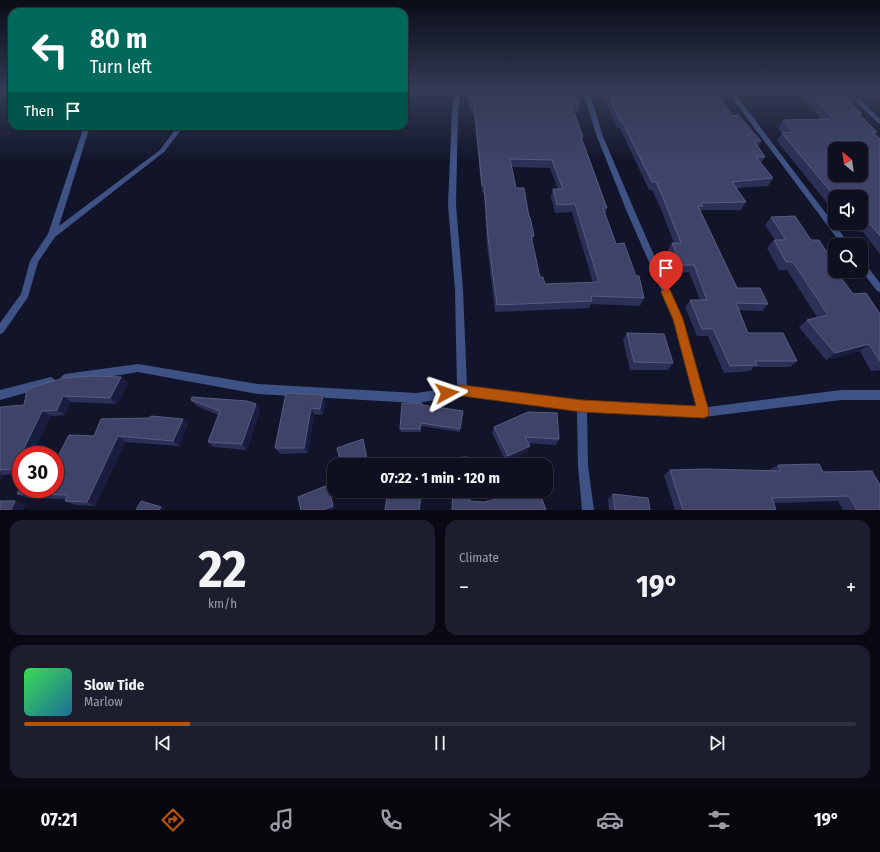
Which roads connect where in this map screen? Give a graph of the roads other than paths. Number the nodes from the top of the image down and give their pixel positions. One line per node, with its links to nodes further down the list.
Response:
1 (455, 114): 13 (street)
2 (593, 114): 17 (street)
3 (747, 114): 9 (street)
4 (872, 114): 5 (street)
5 (880, 122)
6 (86, 130): 8 (street)
7 (178, 130): 8 (street)
8 (52, 235): 12 (street)
9 (841, 238)
10 (868, 273): 11 (street)
11 (880, 289)
12 (0, 330)
13 (462, 391): 14 (street); 16 (street)
14 (0, 395)
15 (880, 395): 17 (street)
16 (582, 406): 17 (street); 18 (street)
17 (704, 412)
18 (588, 510)

